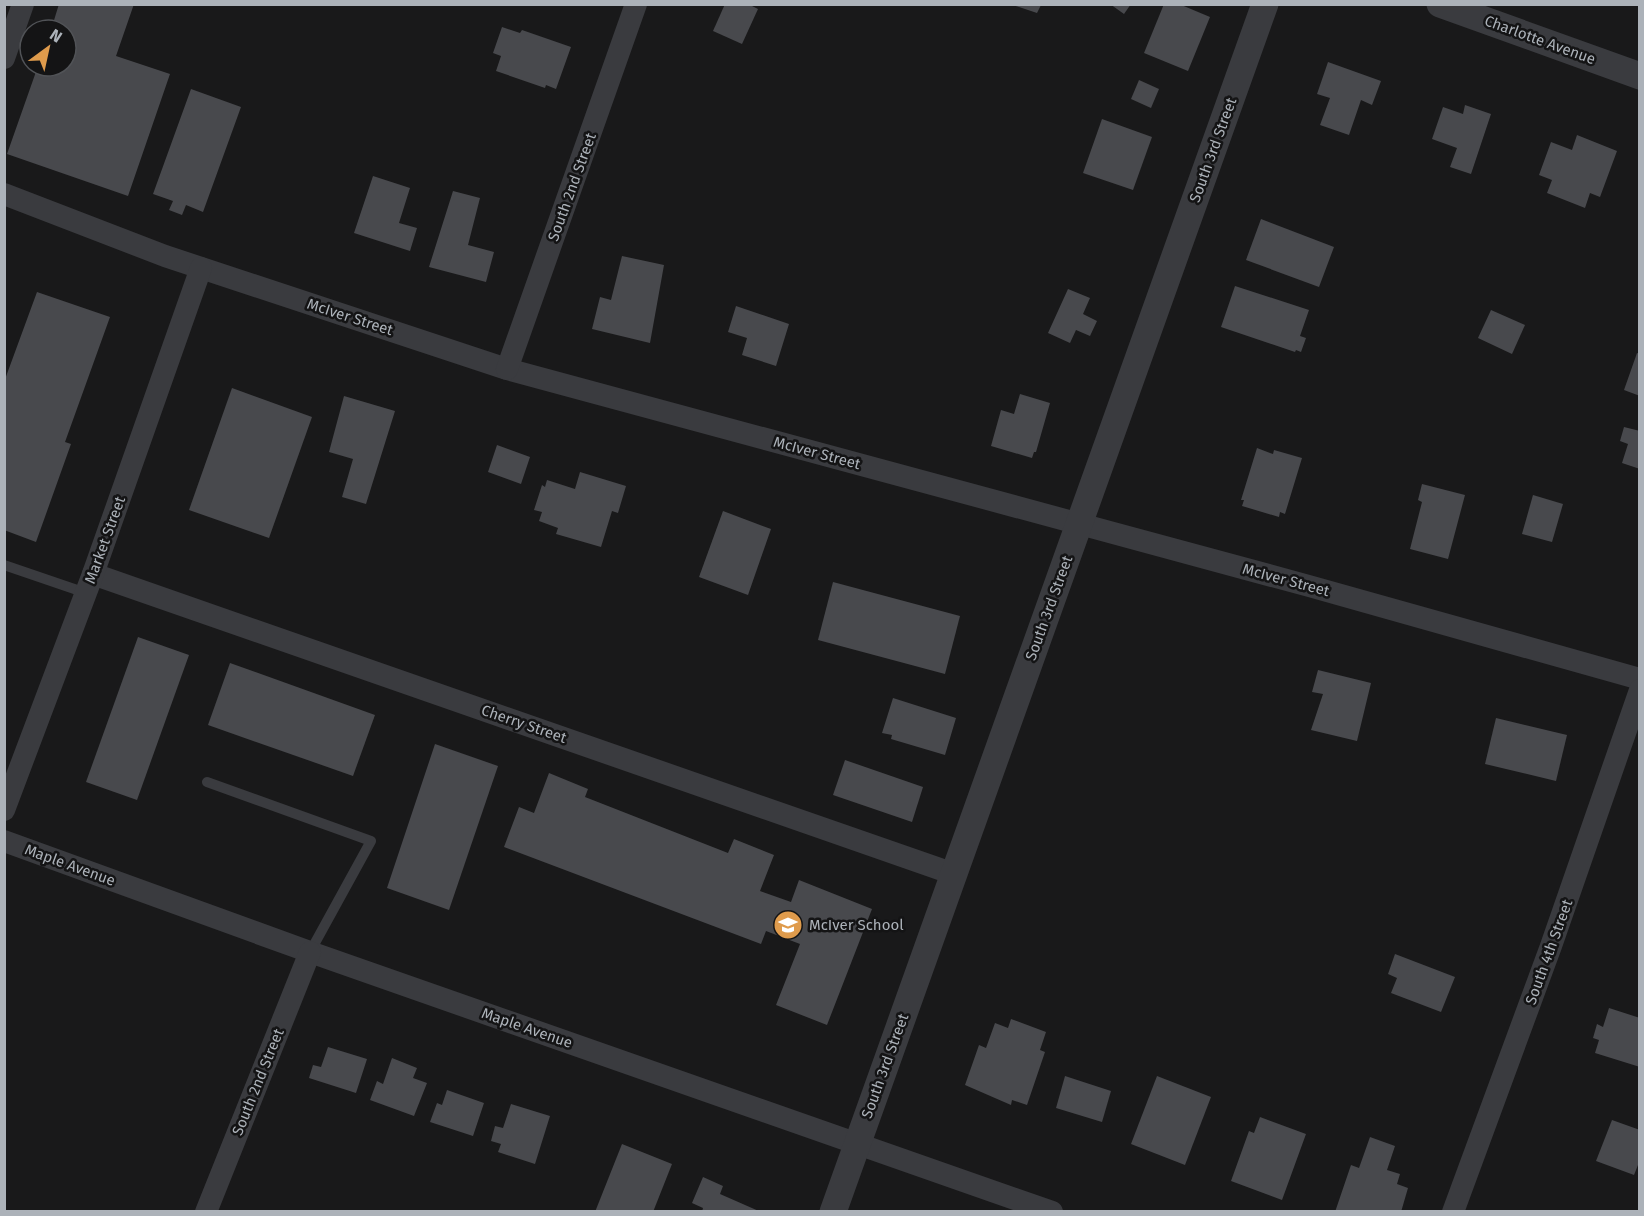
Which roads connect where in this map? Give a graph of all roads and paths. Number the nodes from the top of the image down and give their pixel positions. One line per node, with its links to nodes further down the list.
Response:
1 (23, 4): 5 (street)
2 (636, 4): 9 (street, South 2nd Street)
3 (1265, 4): 10 (street, South 3rd Street)
4 (1440, 4): 6 (street, Charlotte Avenue)
5 (4, 58)
6 (1640, 76)
7 (4, 194): 8 (street, McIver Street)
8 (201, 268): 9 (street, McIver Street); 12 (street, Market Street)
9 (507, 369): 10 (street, McIver Street)
10 (1079, 524): 13 (street, McIver Street); 18 (street, South 3rd Street)
11 (4, 565): 12 (lane)
12 (90, 583): 16 (street, Market Street); 18 (street, Cherry Street)
13 (1640, 679)
14 (1640, 690): 24 (street, South 4th Street)
15 (207, 782): 19 (lane)
16 (4, 810)
17 (4, 841): 19 (street, Maple Avenue)
18 (954, 874): 20 (street, South 3rd Street)
19 (310, 952): 20 (street, Maple Avenue); 21 (street, South 2nd Street)
20 (857, 1143): 22 (street, South 3rd Street); 23 (street, Maple Avenue)
21 (206, 1212)
22 (833, 1212)
23 (1052, 1212)
24 (1453, 1212)

